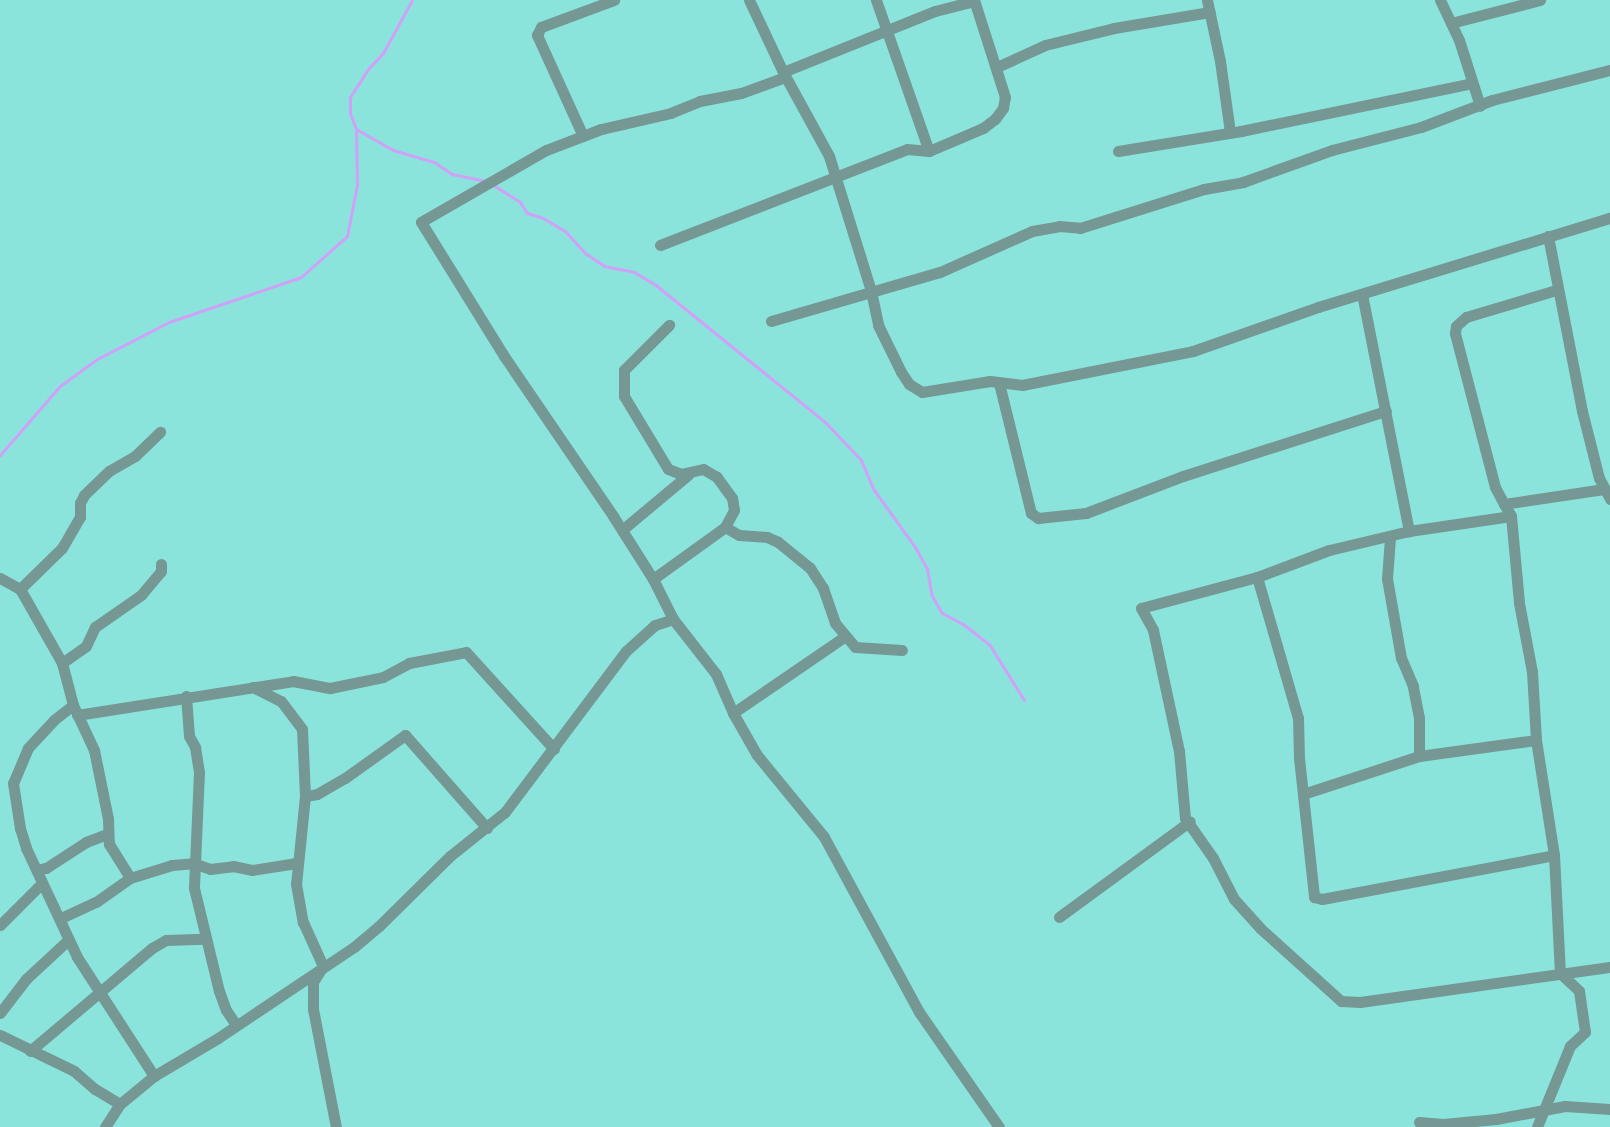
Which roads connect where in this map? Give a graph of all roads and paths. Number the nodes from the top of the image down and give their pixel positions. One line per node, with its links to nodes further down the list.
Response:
1 (614, 0): 17 (street)
2 (749, 0): 13 (street)
3 (876, 0): 10 (street)
4 (974, 0): 10 (street); 11 (street)
5 (1207, 0): 8 (street)
6 (1440, 0): 9 (street)
7 (1540, 0): 9 (street)
8 (1210, 12): 11 (street); 16 (street)
9 (1451, 23): 14 (street)
10 (888, 29): 13 (street); 18 (street)
11 (997, 67): 18 (street)
12 (1610, 70): 15 (street)
13 (784, 74): 17 (street); 20 (street)
14 (1472, 83): 15 (street); 16 (street)
15 (1480, 106): 25 (street)
16 (1230, 132): 19 (street)
17 (583, 136): 37 (street)
18 (929, 151): 20 (street)
19 (1118, 151)
20 (836, 179): 23 (street); 25 (street)
21 (1610, 218): 22 (street)
22 (1548, 236): 24 (street); 26 (street)
23 (660, 244)
24 (1556, 290): 33 (street); 34 (street)
25 (871, 291): 27 (street); 29 (street)
26 (1362, 294): 29 (street); 30 (street)
27 (771, 321)
28 (669, 325): 32 (street)
29 (999, 383): 30 (street)
30 (1386, 411): 38 (street)
31 (160, 432): 44 (street)
32 (689, 474): 36 (street); 37 (street)
33 (1607, 494): 34 (street)
34 (1504, 504): 35 (street)
35 (1511, 516): 38 (street); 53 (street)
36 (725, 527): 43 (street); 46 (street)
37 (622, 530): 43 (street)
38 (1409, 531): 39 (street)
39 (1390, 537): 41 (street); 55 (street)
40 (160, 564): 48 (street)
41 (1256, 577): 56 (street); 58 (street)
42 (0, 578): 44 (street)
43 (653, 580): 45 (street)
44 (20, 589): 48 (street)
45 (673, 619): 52 (street); 54 (street)
46 (844, 637): 47 (street); 52 (street)
47 (902, 650)
48 (62, 663): 51 (street)
49 (253, 687): 50 (street); 54 (street); 57 (street)
50 (186, 696): 51 (street); 62 (street)
51 (75, 710): 60 (street); 64 (street)
52 (733, 713): 87 (street)
53 (1536, 740): 55 (street); 61 (street)
54 (554, 750): 59 (street)
55 (1419, 756): 56 (street)
56 (1304, 794): 61 (street)
57 (305, 796): 59 (street); 63 (street)
58 (1190, 821): 67 (street); 74 (street)
59 (487, 828): 72 (street)
60 (107, 834): 64 (street); 65 (street)
61 (1554, 855): 74 (street)
62 (193, 863): 63 (street); 65 (street); 70 (street)
63 (296, 863): 72 (street)
64 (37, 870): 66 (street)
65 (130, 878): 68 (street)
66 (42, 884): 68 (street); 69 (street)
67 (1059, 917)
68 (61, 918): 71 (street)
69 (0, 925)
70 (204, 939): 75 (street); 77 (street)
71 (68, 940): 75 (street); 76 (street)
72 (323, 966): 77 (street); 86 (street)
73 (1610, 967): 74 (street)
74 (1560, 973): 82 (street)
75 (100, 990): 79 (street); 80 (street)
76 (0, 1013)
77 (236, 1025): 80 (street)
78 (1, 1038): 79 (street)
79 (30, 1050): 81 (street)
80 (154, 1076): 81 (street)
81 (120, 1104): 85 (street)
82 (1542, 1110): 83 (street); 84 (street); 88 (street)
83 (1610, 1110)
84 (1419, 1122)
85 (105, 1127)
86 (336, 1127)
87 (1000, 1127)
88 (1537, 1127)

